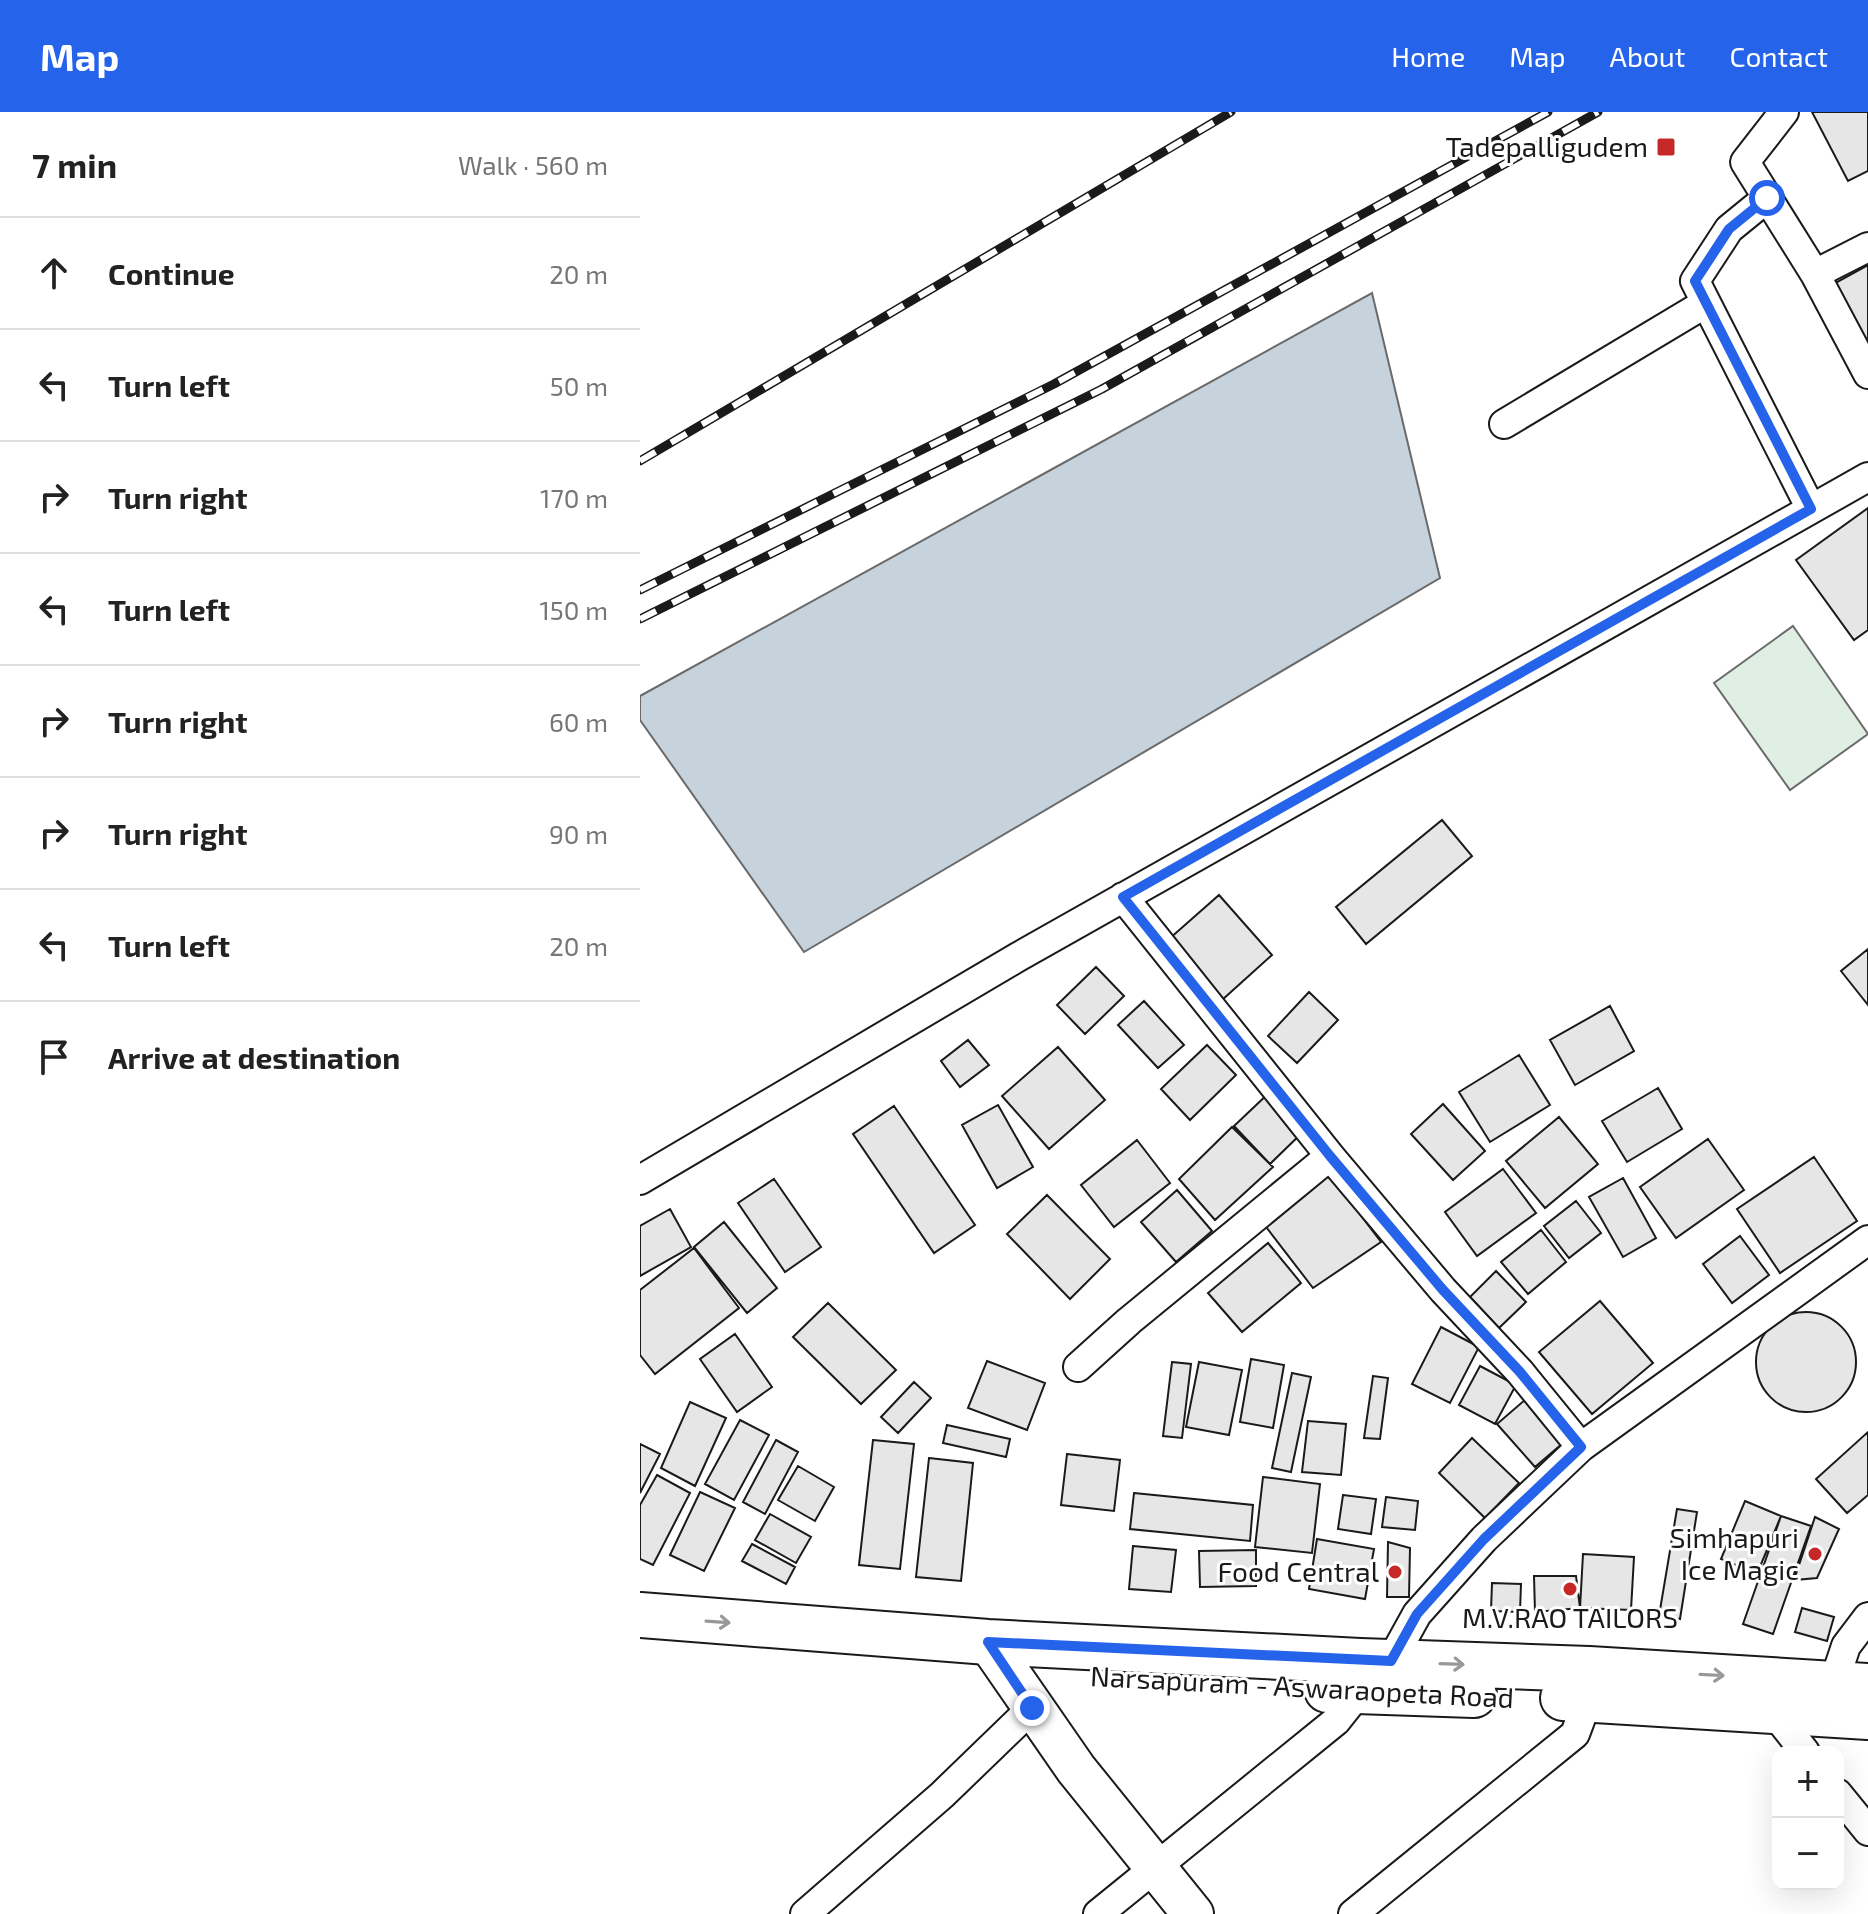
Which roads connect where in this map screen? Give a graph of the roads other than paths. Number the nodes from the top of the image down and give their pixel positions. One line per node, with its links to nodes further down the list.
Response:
1 (1784, 112): 2 (street)
2 (1767, 198): 4 (street); 5 (street)
3 (1868, 247): 4 (street)
4 (1815, 274): 6 (street)
5 (1706, 303): 7 (street); 9 (street)
6 (1868, 374)
7 (1504, 424)
8 (1868, 477): 9 (street)
9 (1811, 509): 10 (street)
10 (1123, 897): 11 (street); 12 (street)
11 (1330, 1156): 14 (street); 15 (street)
12 (640, 1180)
13 (1868, 1240): 15 (street)
14 (1078, 1367)
15 (1581, 1447): 19 (street)
16 (640, 1615): 20 (main road, Narsapuram - Aswaraopeta Road, one-way to 20)
17 (1868, 1617): 21 (street)
18 (640, 1646): 20 (main road, Narsapuram - Aswaraopeta Road)
19 (1391, 1661): 20 (main road, Narsapuram - Aswaraopeta Road); 21 (main road, Narsapuram - Aswaraopeta Road, one-way to 21)
20 (1009, 1675): 22 (main road, Narsapuram - Aswaraopeta Road); 29 (main road); 30 (street)
21 (1850, 1685)
22 (1359, 1692): 23 (main road, Narsapuram - Aswaraopeta Road); 29 (street)
23 (1588, 1699): 24 (main road, Narsapuram - Aswaraopeta Road); 33 (street)
24 (1772, 1710): 25 (main road, Narsapuram - Aswaraopeta Road); 26 (street)
25 (1868, 1717)
26 (1800, 1746)
27 (1844, 1801): 28 (street)
28 (1868, 1831)
29 (1156, 1869): 31 (street); 32 (main road)
30 (805, 1914)
31 (1098, 1914)
32 (1193, 1914)
33 (1353, 1914)

